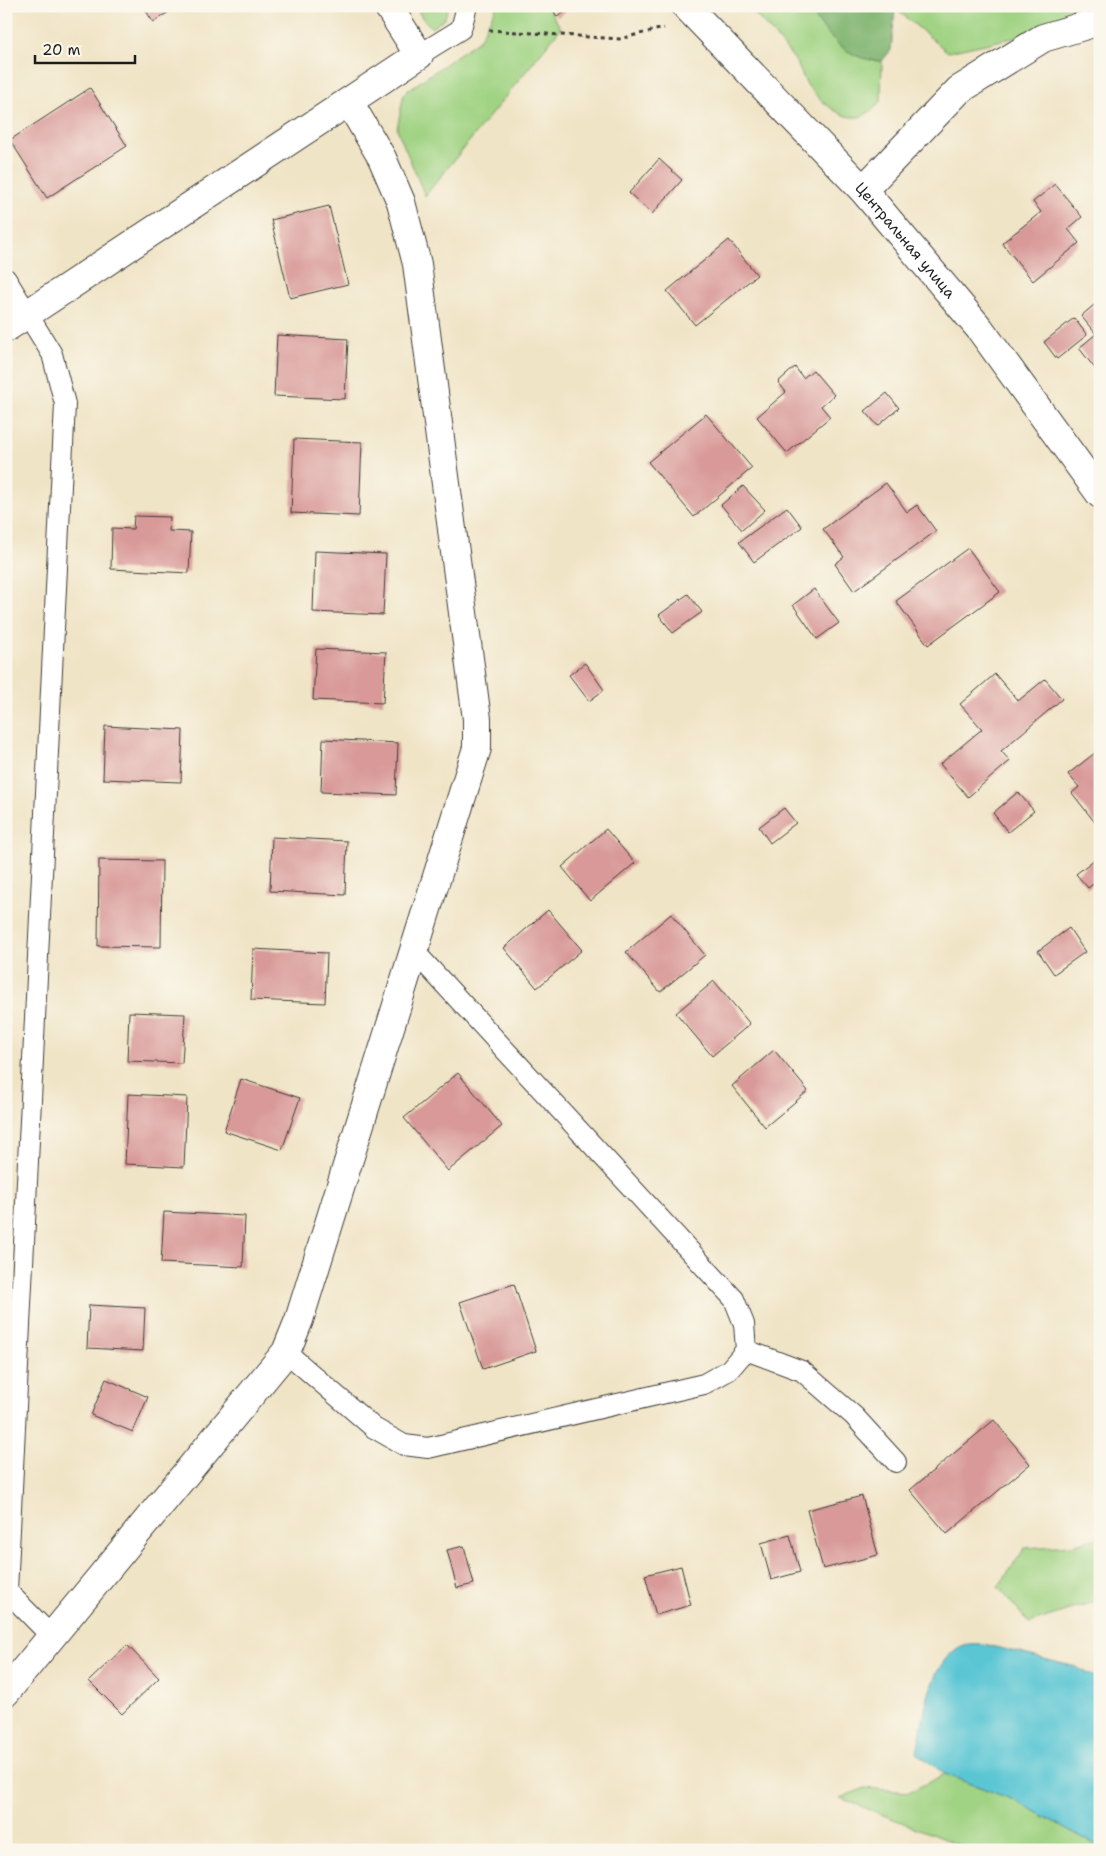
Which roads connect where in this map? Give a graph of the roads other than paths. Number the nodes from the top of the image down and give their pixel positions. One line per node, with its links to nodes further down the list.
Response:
1 (388, 6): 5 (street)
2 (467, 6): 5 (lane)
3 (686, 6): 7 (street, Центральная улица)
4 (1100, 21): 7 (street)
5 (419, 55): 6 (street)
6 (349, 102): 9 (street); 12 (street)
7 (863, 190): 11 (street, Центральная улица)
8 (6, 279): 9 (lane)
9 (29, 313): 10 (street); 13 (lane)
10 (6, 328)
11 (1100, 494)
12 (413, 950): 14 (lane); 15 (street)
13 (14, 1305): 17 (lane)
14 (746, 1350): 15 (lane); 16 (lane)
15 (286, 1352): 18 (street)
16 (896, 1462)
17 (7, 1590): 18 (lane)
18 (52, 1637): 19 (street)
19 (6, 1692)

